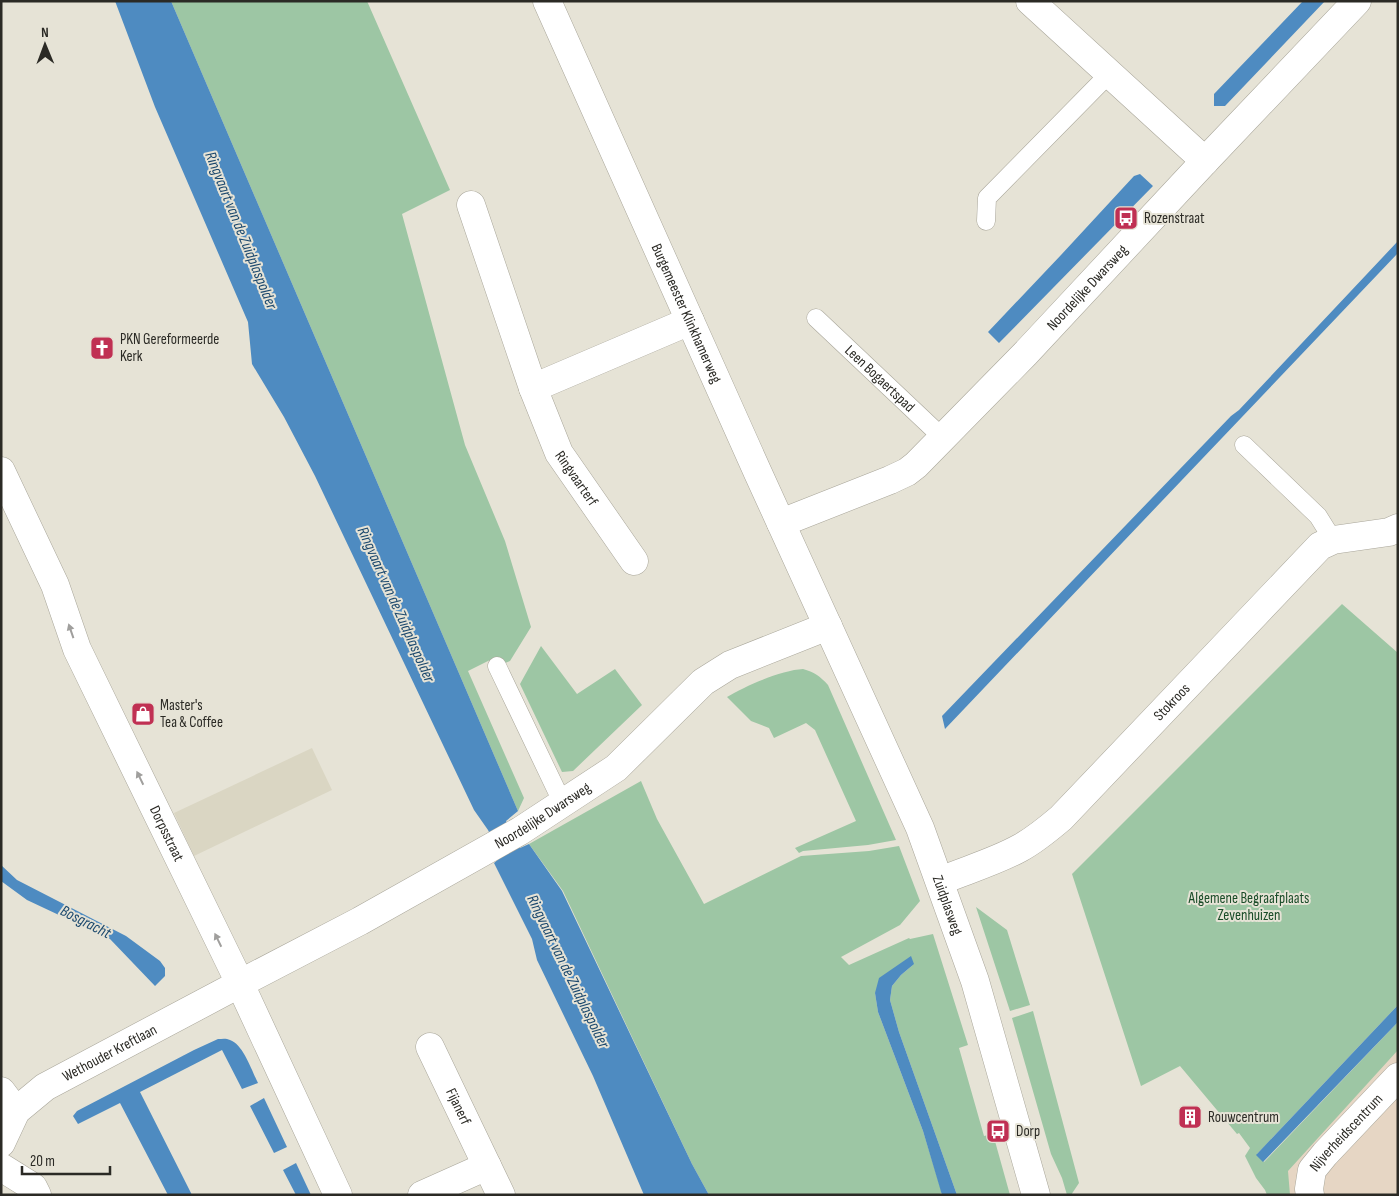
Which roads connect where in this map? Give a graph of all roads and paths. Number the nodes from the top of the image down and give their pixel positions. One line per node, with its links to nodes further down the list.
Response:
1 (547, 1): 9 (street, Burgemeester Klinkhamerweg)
2 (1030, 1): 4 (street)
3 (1357, 1): 5 (street, Noordelijke Dwarsweg)
4 (1109, 74): 5 (street); 7 (lane)
5 (1205, 161): 11 (street, Noordelijke Dwarsweg)
6 (471, 205): 10 (street, Ringvaarterf)
7 (986, 221)
8 (816, 318): 11 (lane, Leen Bogaertspad)
9 (690, 321): 10 (street); 14 (street, Burgemeester Klinkhamerweg)
10 (533, 388): 17 (street, Ringvaarterf)
11 (943, 438): 14 (street, Noordelijke Dwarsweg)
12 (1244, 445): 16 (lane)
13 (1, 470): 22 (street, Dorpsstraat, one-way to 13)
14 (782, 523): 18 (street, Burgemeester Klinkhamerweg)
15 (1398, 528): 16 (street, Stokroos)
16 (1333, 540): 21 (street, Stokroos)
17 (634, 561)
18 (828, 626): 20 (street, Noordelijke Dwarsweg); 21 (street, Zuidplasweg)
19 (497, 666): 20 (lane)
20 (563, 804): 22 (street, Noordelijke Dwarsweg)
21 (940, 881): 33 (street, Zuidplasweg)
22 (239, 984): 25 (street, Wethouder Kreftlaan); 30 (street, Dorpsstraat)
23 (430, 1047): 27 (street, Fijanerf)
24 (1398, 1077): 34 (street, Nijverheidscentrum)
25 (9, 1101): 26 (street, Wethouder Kreftlaan)
26 (1, 1143)
27 (487, 1166): 31 (street); 32 (street, Fijanerf)
28 (1, 1167): 29 (street)
29 (37, 1195)
30 (338, 1195)
31 (422, 1195)
32 (501, 1195)
33 (1036, 1195)
34 (1310, 1195)

